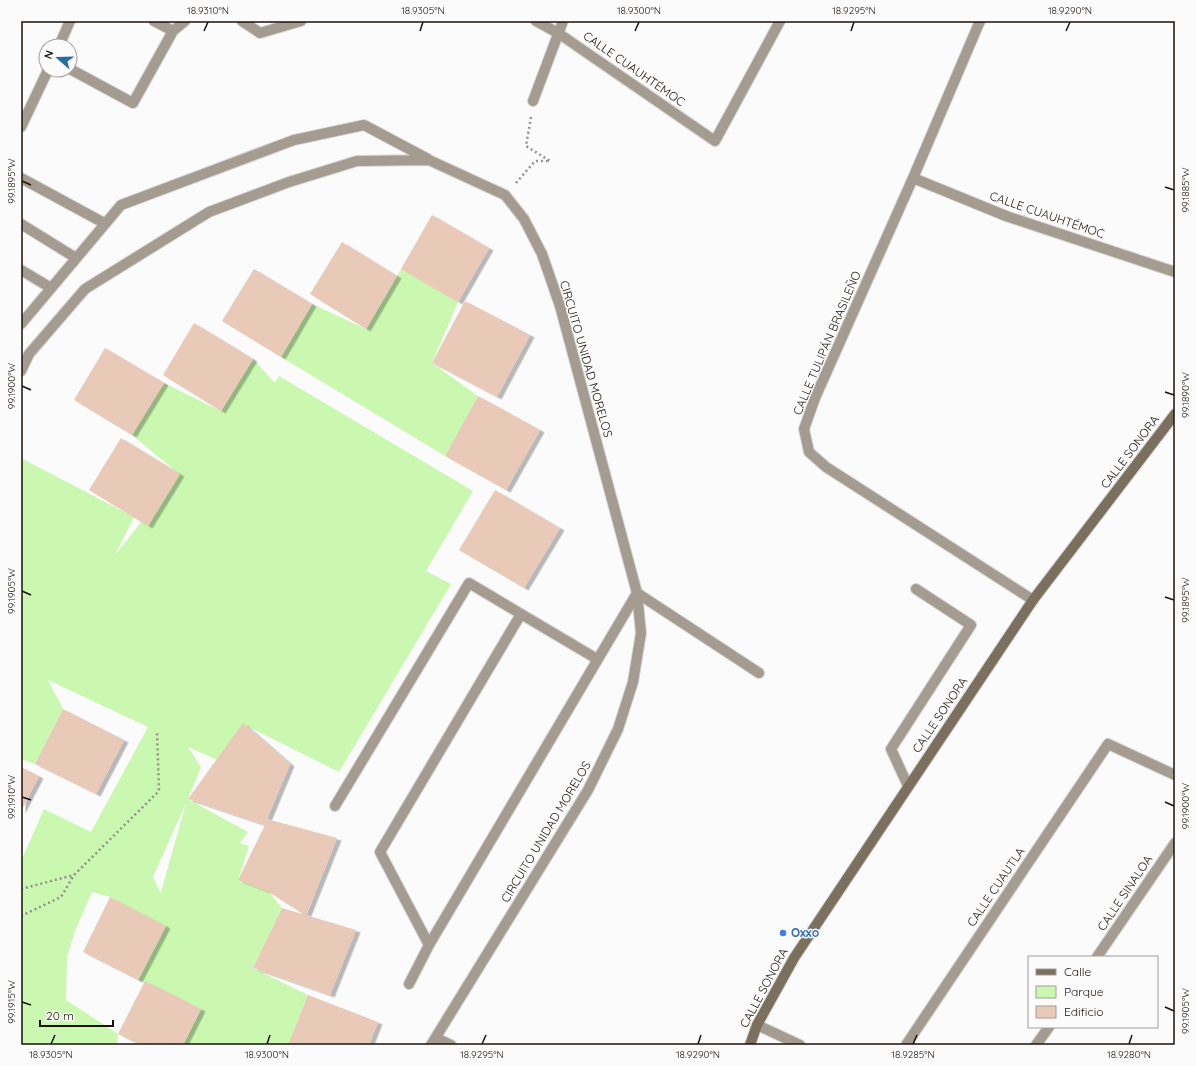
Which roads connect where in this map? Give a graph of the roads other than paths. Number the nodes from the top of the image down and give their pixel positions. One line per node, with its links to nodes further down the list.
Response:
1 (70, 21): 12 (street)
2 (154, 21): 10 (street)
3 (185, 21): 10 (street)
4 (242, 21): 5 (street)
5 (301, 21)
6 (536, 21): 11 (street, CALLE CUAUHTÉMOC)
7 (563, 21): 11 (street)
8 (780, 21): 11 (street, CALLE CUAUHTÉMOC)
9 (980, 21): 19 (street, CALLE TULIPÁN BRASILEÑO)
10 (173, 31): 13 (street)
11 (558, 33): 15 (street)
12 (63, 38)
13 (78, 74)
14 (44, 78): 16 (street)
15 (533, 101)
16 (21, 127)
17 (429, 160): 20 (street); 27 (street, CIRCUITO UNIDAD MORELOS); 30 (street, CIRCUITO UNIDAD MORELOS)
18 (21, 178): 20 (street)
19 (913, 178): 24 (street, CALLE CUAUHTÉMOC); 31 (street, CALLE TULIPÁN BRASILEÑO)
20 (104, 223): 22 (street)
21 (21, 224): 22 (street)
22 (76, 258): 25 (street)
23 (21, 270): 25 (street)
24 (1175, 272)
25 (51, 288): 26 (street)
26 (21, 324)
27 (21, 371)
28 (1175, 414): 31 (street, CALLE SONORA)
29 (916, 589): 36 (street)
30 (637, 593): 33 (street); 34 (street); 44 (street, CIRCUITO UNIDAD MORELOS)
31 (1033, 600): 36 (street, CALLE SONORA)
32 (521, 614): 33 (street); 37 (street); 39 (street)
33 (597, 659): 39 (street)
34 (759, 673)
35 (1175, 775): 48 (street, CALLE CUAUTLA)
36 (908, 786): 42 (street, CALLE SONORA)
37 (335, 806)
38 (1175, 843): 40 (street, CALLE SINALOA)
39 (429, 945): 41 (street)
40 (1098, 956)
41 (409, 984)
42 (757, 1025): 46 (street, CALLE SONORA); 47 (street)
43 (1048, 1028): 49 (street)
44 (434, 1041): 45 (street)
45 (451, 1045)
46 (750, 1045)
47 (800, 1045)
48 (906, 1045)
49 (1036, 1045)

